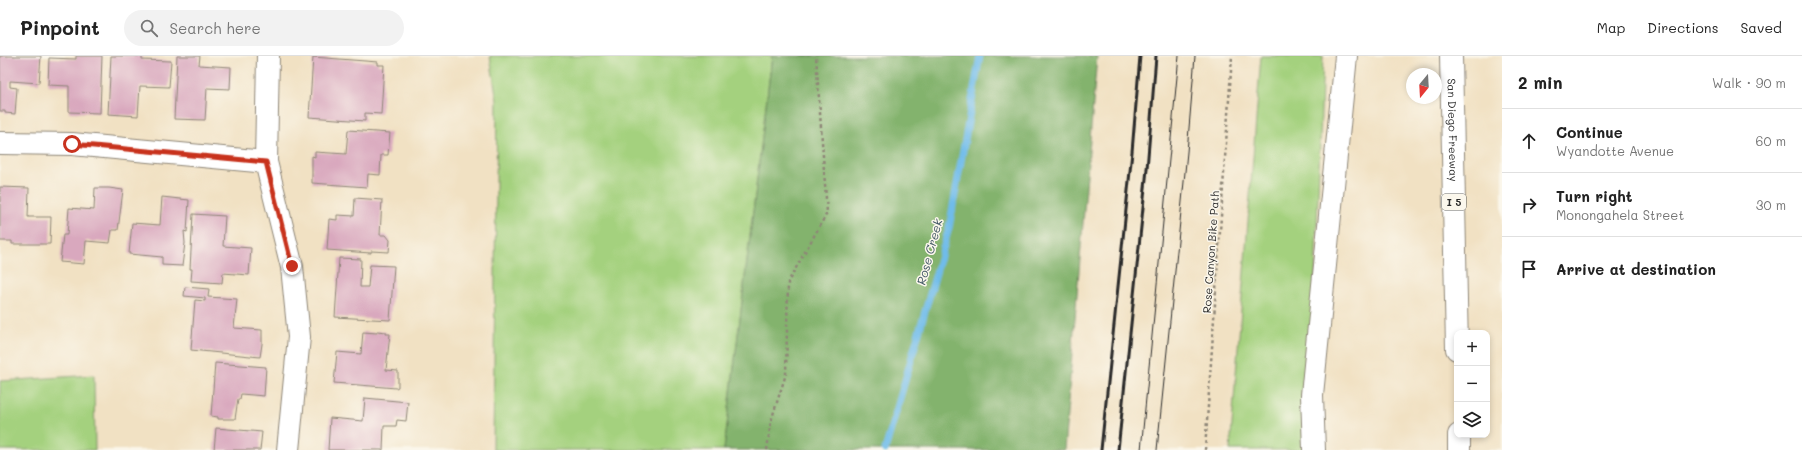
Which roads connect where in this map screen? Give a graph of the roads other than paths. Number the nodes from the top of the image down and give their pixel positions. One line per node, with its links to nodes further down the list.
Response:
1 (268, 56): 5 (main road)
2 (1346, 56): 8 (main road)
3 (1450, 56): 6 (main road, San Diego Freeway / I 5)
4 (0, 142): 5 (main road)
5 (266, 162): 7 (main road)
6 (1457, 330)
7 (288, 450)
8 (1314, 450)

